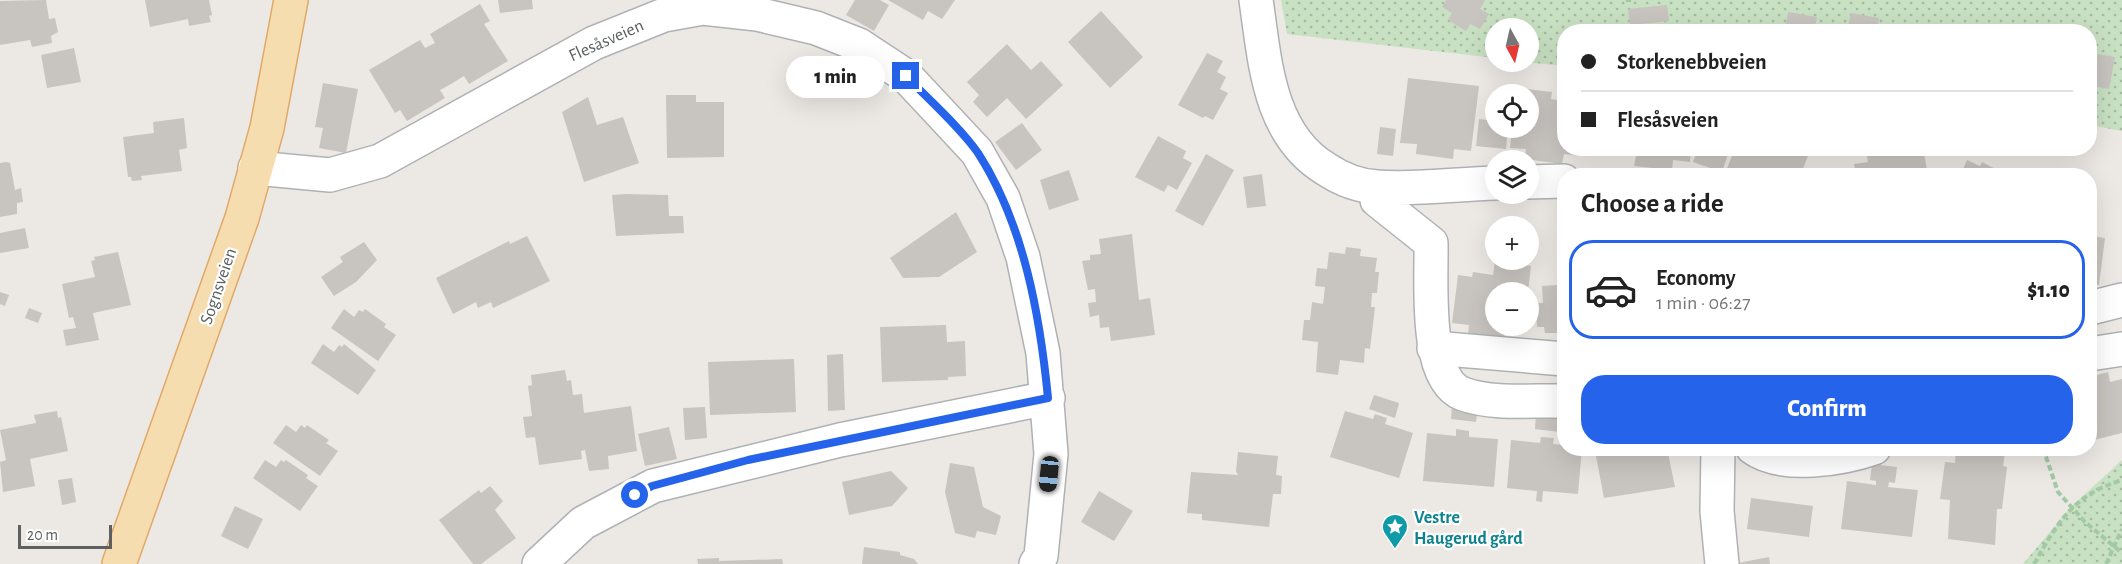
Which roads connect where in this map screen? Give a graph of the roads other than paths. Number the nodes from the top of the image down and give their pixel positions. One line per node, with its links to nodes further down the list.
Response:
1 (291, 0): 3 (main road, Sognsveien)
2 (1256, 0): 7 (street)
3 (255, 168): 14 (street, Flesåsveien); 20 (main road, Sognsveien)
4 (1557, 181): 5 (street)
5 (1539, 182)
6 (1485, 183): 7 (street)
7 (1376, 187): 10 (street)
8 (2122, 300): 9 (street)
9 (2097, 306)
10 (1434, 348): 13 (street); 15 (street)
11 (2122, 349): 12 (street)
12 (2097, 353)
13 (1557, 358)
14 (1048, 398): 19 (street, Flesåsveien); 21 (street)
15 (1557, 400)
16 (1718, 456): 22 (street)
17 (1780, 456): 18 (street)
18 (1842, 456)
19 (1041, 561)
20 (120, 564)
21 (539, 564)
22 (1722, 564)

